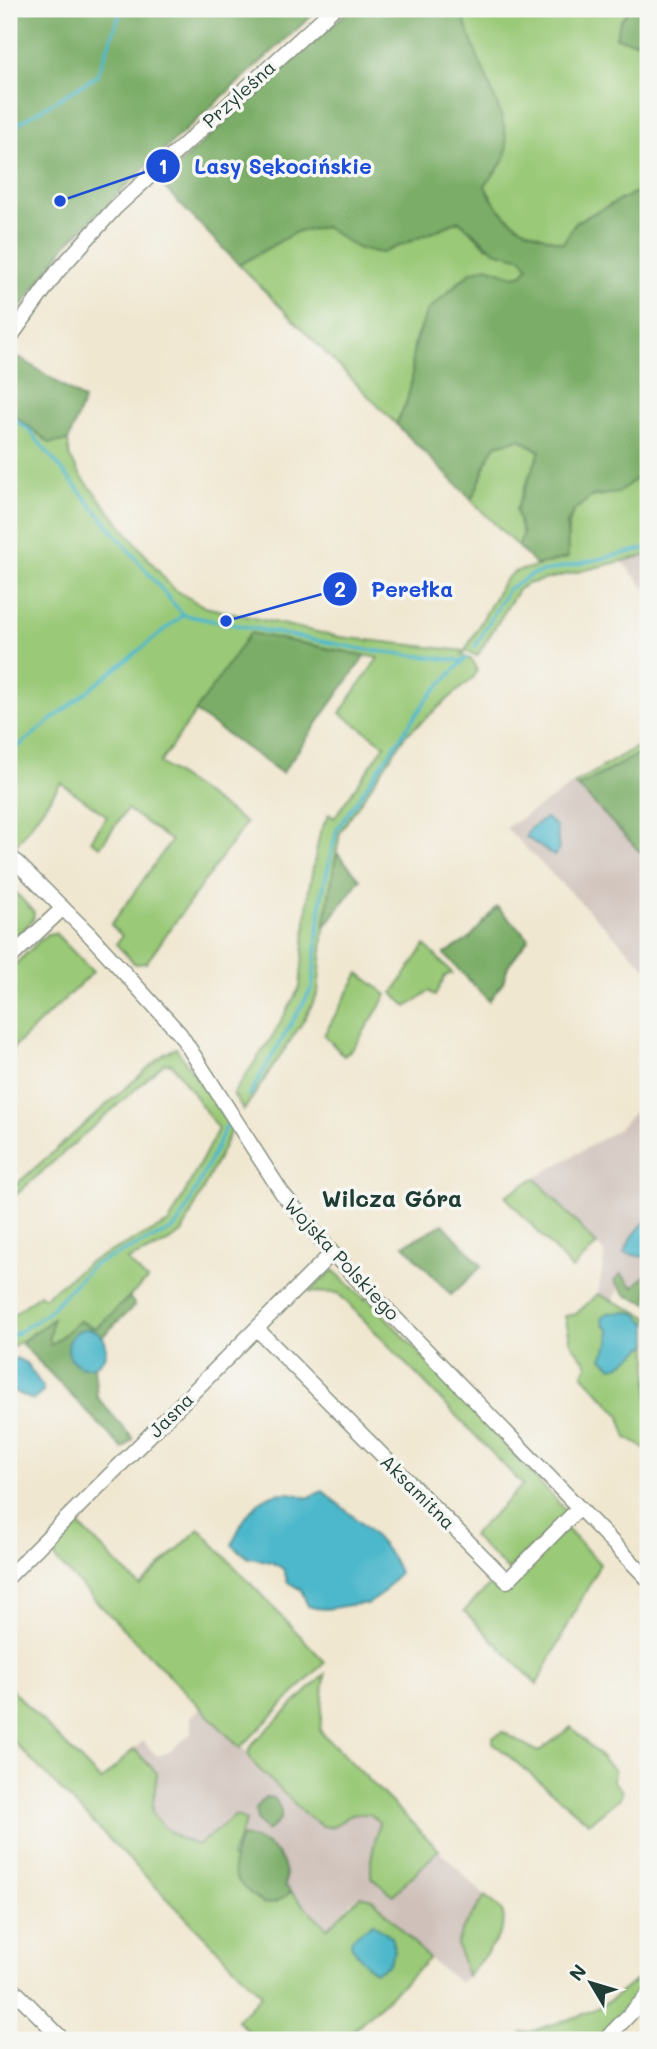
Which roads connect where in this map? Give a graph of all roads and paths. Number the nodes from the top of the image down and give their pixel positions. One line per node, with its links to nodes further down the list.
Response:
1 (333, 9): 2 (street, Przyleśna)
2 (9, 339)
3 (9, 855): 4 (street, Wojska Polskiego)
4 (63, 908): 5 (street); 6 (street, Wojska Polskiego)
5 (9, 958)
6 (332, 1253): 7 (street, Jasna); 8 (street, Wojska Polskiego)
7 (257, 1329): 8 (street, Aksamitna); 9 (street, Jasna)
8 (579, 1508): 10 (street, Wojska Polskiego)
9 (9, 1576)
10 (648, 1579)
11 (9, 1985): 13 (street)
12 (648, 1995): 14 (street)
13 (63, 2040)
14 (605, 2040)

